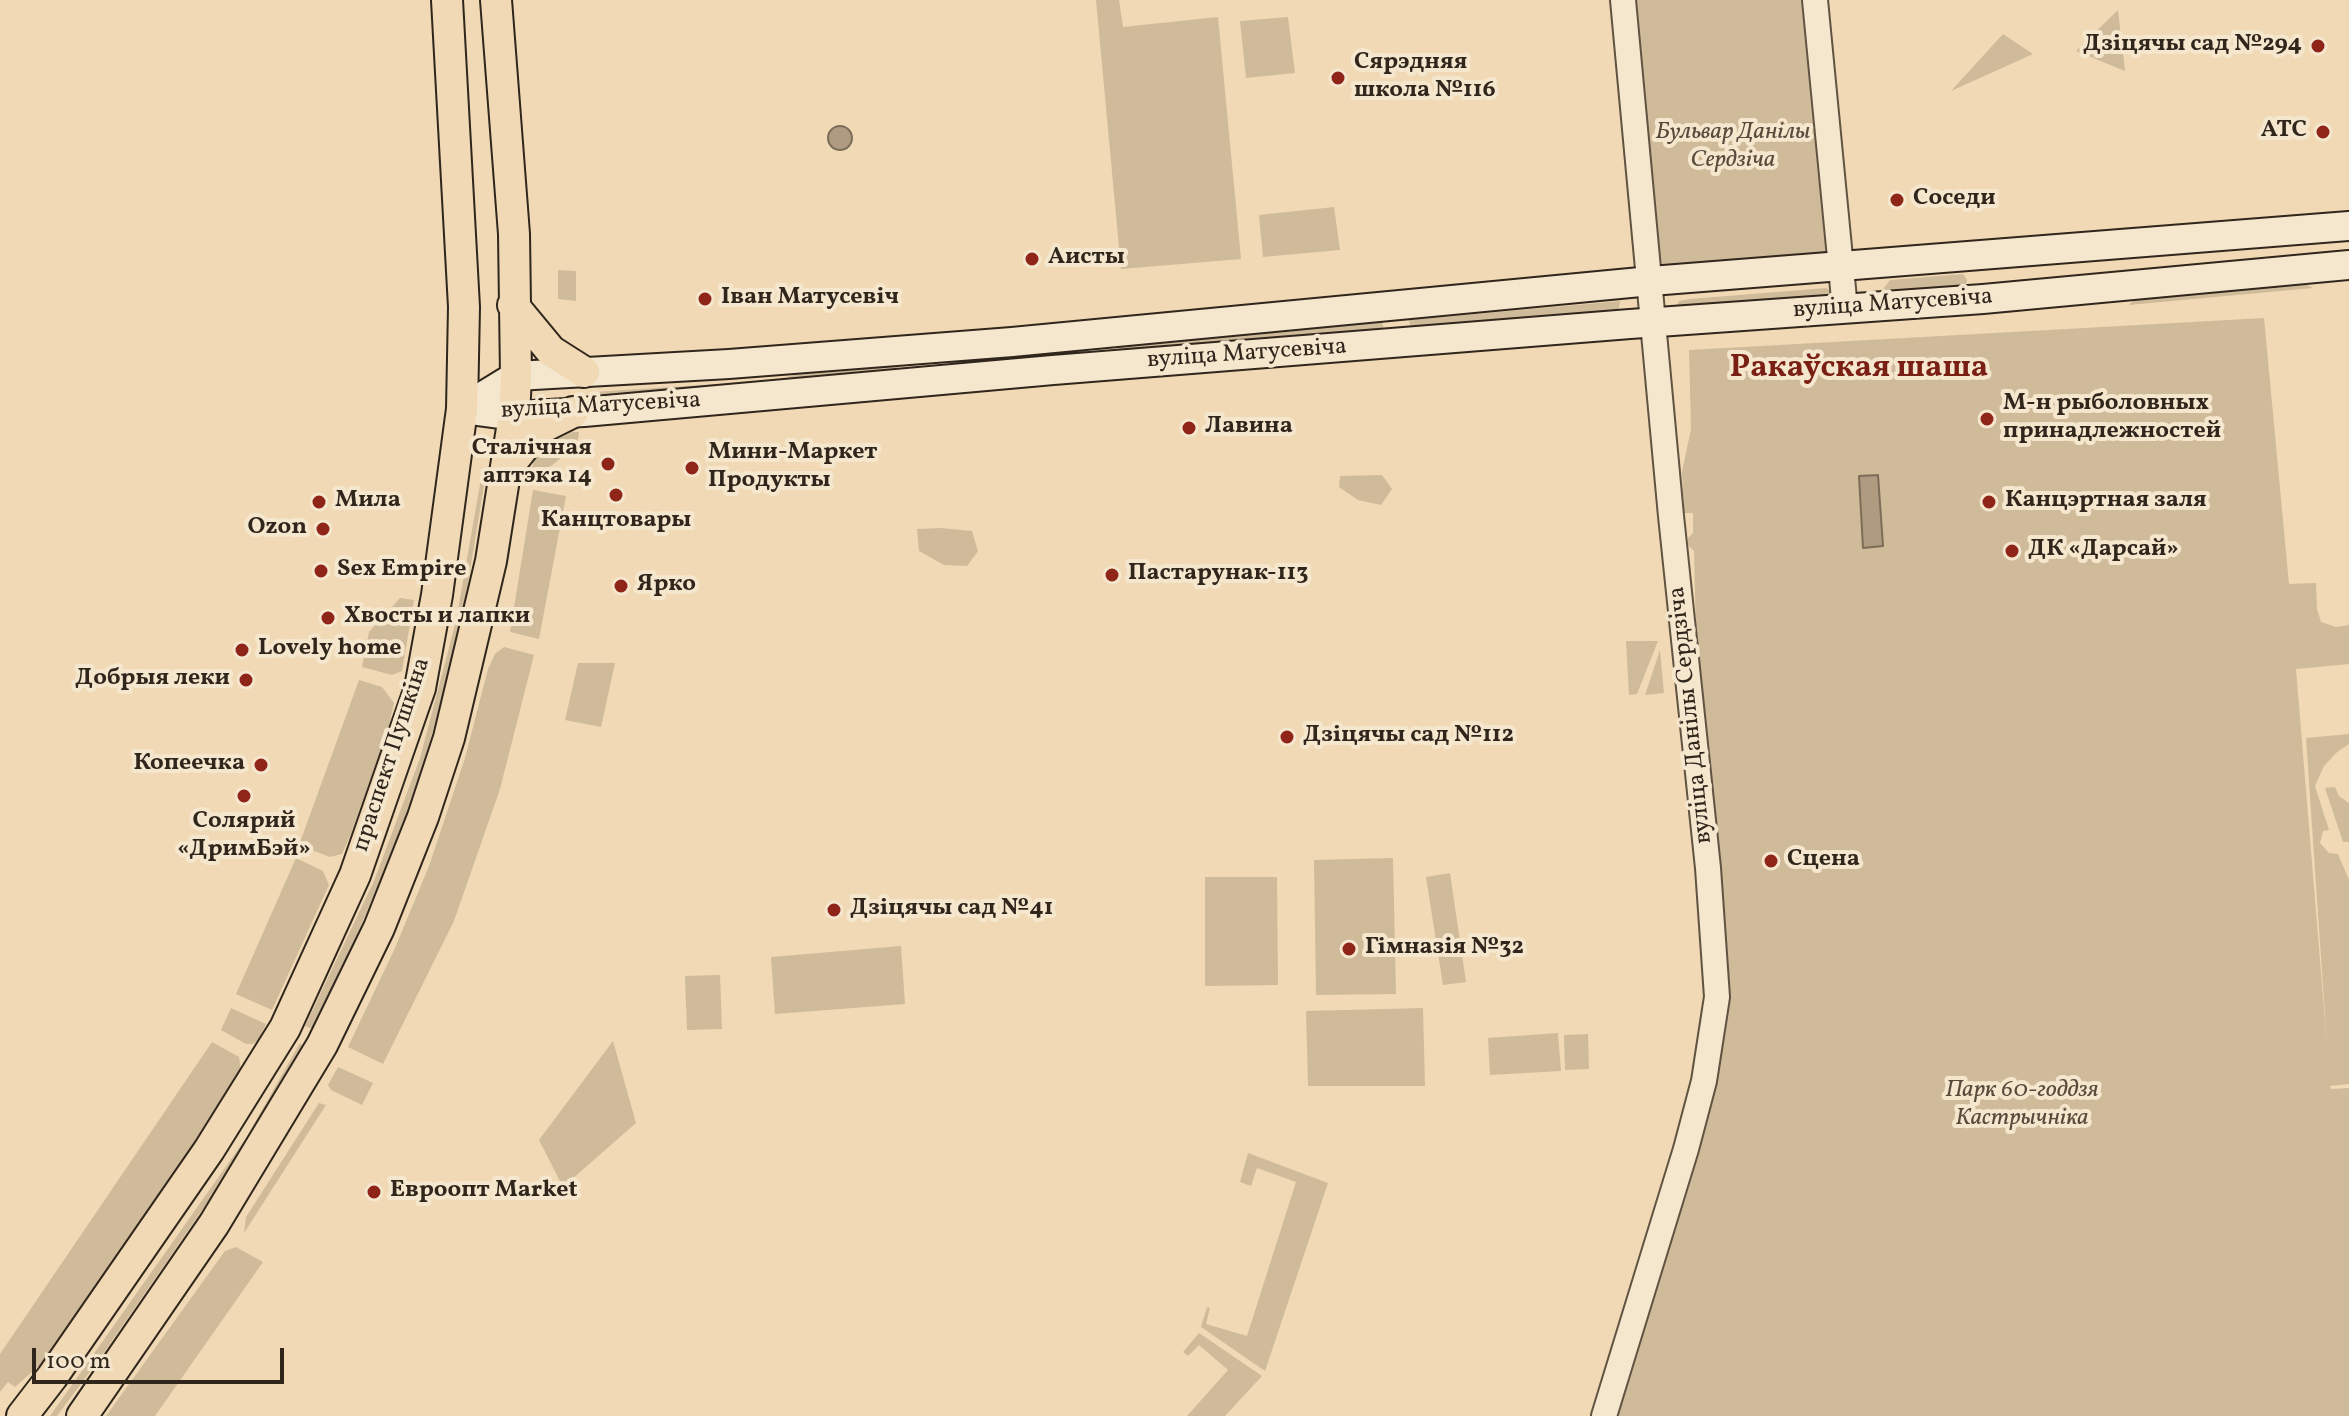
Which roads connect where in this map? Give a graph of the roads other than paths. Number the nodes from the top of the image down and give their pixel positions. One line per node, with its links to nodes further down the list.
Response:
1 (447, 0): 20 (main road, праспект Пушкіна)
2 (496, 0): 11 (main road, праспект Пушкіна)
3 (1623, 0): 9 (street, вуліца Данілы Сердзіча)
4 (1815, 0): 8 (street)
5 (2349, 226): 6 (main road, вуліца Матусевіча)
6 (1980, 257): 8 (main road, вуліца Матусевіча); 10 (main road)
7 (2349, 265): 10 (main road, вуліца Матусевіча)
8 (1841, 266): 9 (main road, вуліца Матусевіча); 13 (street)
9 (1651, 281): 12 (main road, вуліца Матусевіча); 14 (street, вуліца Данілы Сердзіча)
10 (1983, 299): 13 (main road, вуліца Матусевіча)
11 (513, 305): 17 (main road); 18 (main road, праспект Пушкіна)
12 (1395, 306): 15 (main road, вуліца Матусевіча); 16 (main road)
13 (1845, 309): 14 (main road, вуліца Матусевіча)
14 (1654, 322): 16 (main road, вуліца Матусевіча); 26 (street, вуліца Данілы Сердзіча)
15 (1012, 342): 17 (main road, вуліца Матусевіча); 19 (main road)
16 (1398, 344): 19 (main road, вуліца Матусевіча)
17 (584, 372): 18 (main road, вуліца Матусевіча)
18 (516, 376): 20 (main road, вуліца Матусевіча); 22 (main road, праспект Пушкіна)
19 (933, 381): 21 (main road, вуліца Матусевіча)
20 (462, 409): 22 (main road, вуліца Матусевіча); 24 (main road, праспект Пушкіна)
21 (573, 412): 22 (main road, вуліца Матусевіча); 23 (main road)
22 (514, 416): 23 (main road, праспект Пушкіна)
23 (504, 472): 25 (main road, праспект Пушкіна)
24 (22, 1416)
25 (82, 1416)
26 (1604, 1416)

